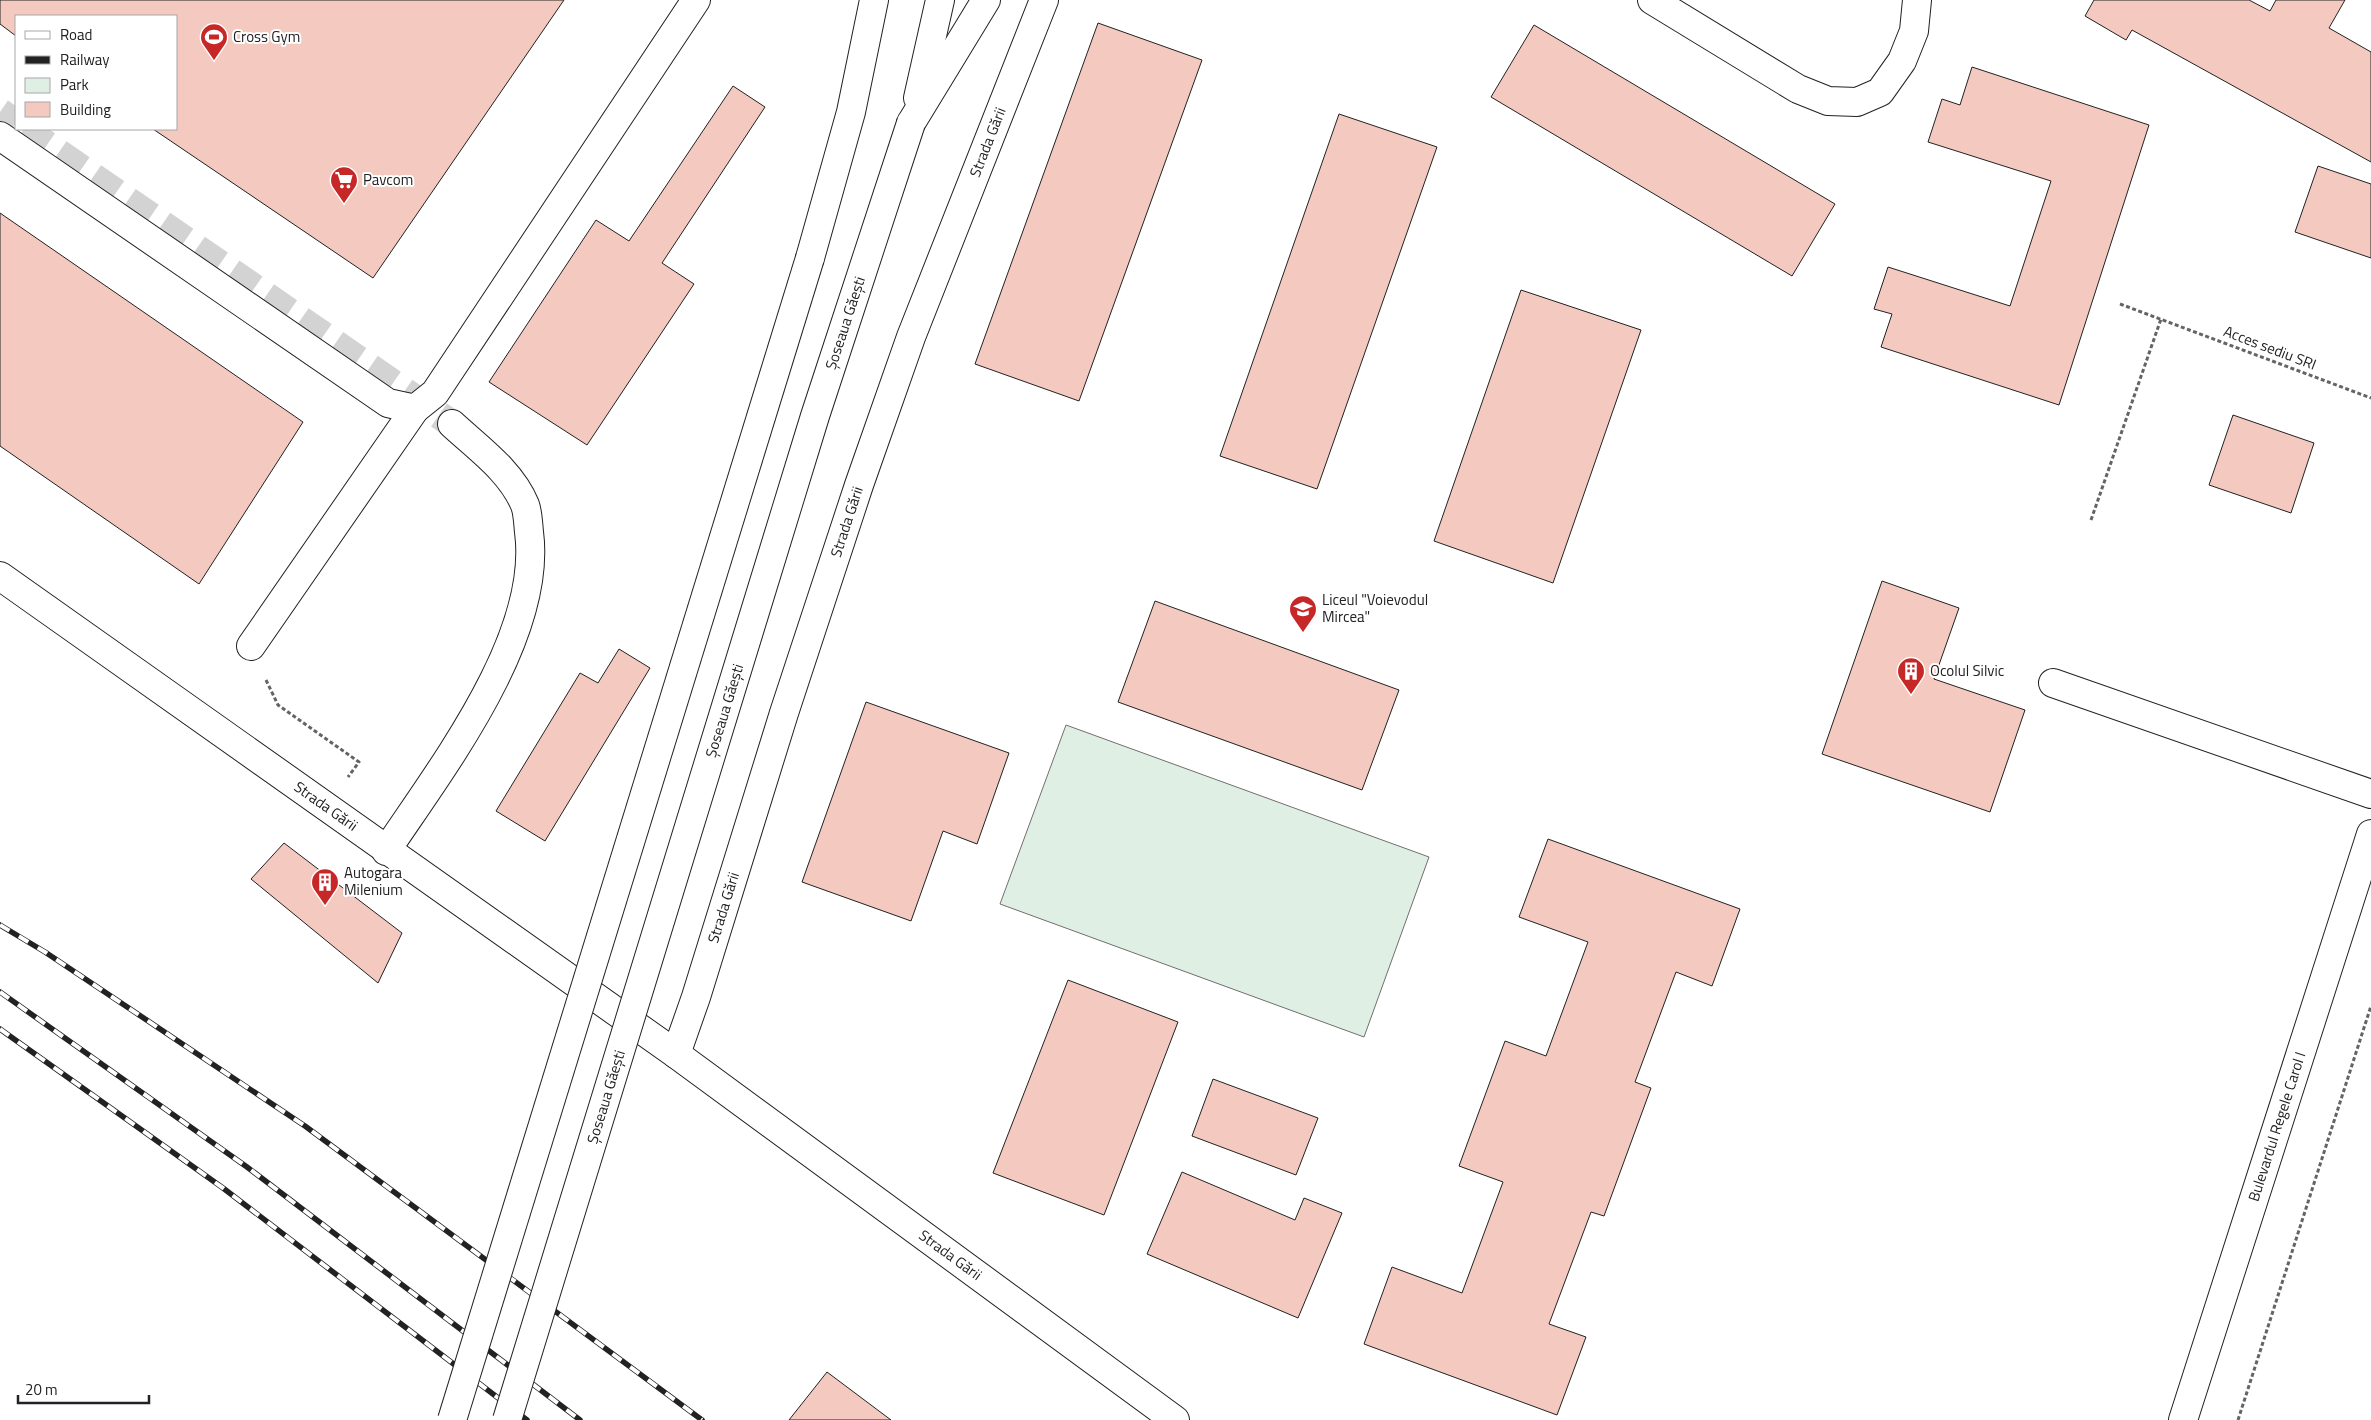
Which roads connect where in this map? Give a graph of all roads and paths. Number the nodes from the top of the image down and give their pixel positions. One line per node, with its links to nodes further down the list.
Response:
1 (696, 0): 13 (main road)
2 (874, 0): 25 (main road, bridge)
3 (940, 0): 8 (main road, Șoseaua Găești)
4 (986, 0): 8 (main road)
5 (1044, 0): 24 (main road, Strada Gării)
6 (1652, 0): 7 (main road)
7 (1917, 0)
8 (911, 123): 26 (main road, Șoseaua Găești, bridge)
9 (0, 136): 13 (main road)
10 (2120, 304): 11 (path, Acces sediu SRI)
11 (2161, 319): 12 (path, Acces sediu SRI); 15 (path)
12 (2371, 398)
13 (415, 409): 17 (main road)
14 (452, 424): 22 (main road)
15 (2091, 520)
16 (0, 576): 20 (main road, Strada Gării)
17 (251, 646): 20 (path)
18 (2053, 683): 19 (main road)
19 (2371, 794)
20 (326, 808): 22 (main road, Strada Gării)
21 (2371, 834): 28 (main road, Bulevardul Regele Carol I)
22 (386, 851): 24 (main road, Strada Gării)
23 (2371, 1006): 29 (path)
24 (676, 1054): 27 (main road, Strada Gării)
25 (452, 1420)
26 (507, 1420)
27 (1175, 1420)
28 (2183, 1420)
29 (2238, 1420)

